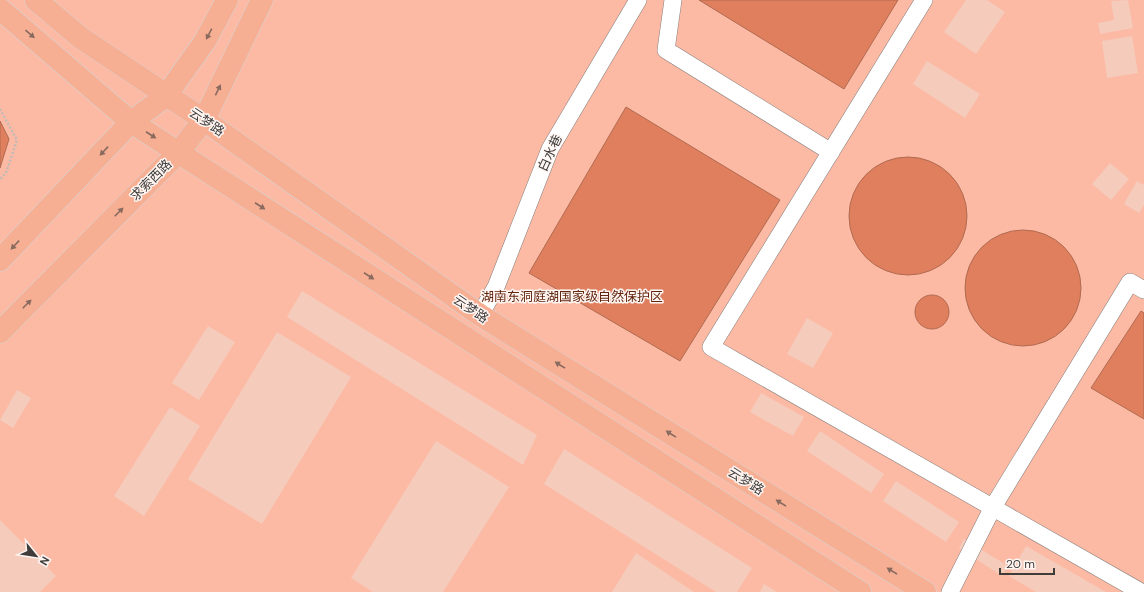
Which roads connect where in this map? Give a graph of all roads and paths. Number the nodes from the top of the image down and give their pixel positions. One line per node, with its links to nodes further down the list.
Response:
1 (36, 0): 8 (main road, 云梦路)
2 (227, 0): 8 (main road, one-way to 8)
3 (262, 0): 10 (main road, 求索西路, one-way to 3)
4 (638, 0): 17 (street, 白水巷)
5 (673, 0): 12 (street)
6 (924, 0): 12 (street)
7 (0, 9): 11 (main road, one-way to 11)
8 (166, 96): 10 (main road, 云梦路); 11 (main road)
9 (0, 109): 14 (path)
10 (204, 120): 13 (main road, 求索西路); 17 (main road, 云梦路)
11 (131, 122): 13 (main road, one-way to 13); 15 (main road, one-way to 15)
12 (831, 152): 19 (street)
13 (178, 153): 18 (main road, 求索西路, one-way to 13); 20 (main road, one-way to 20)
14 (0, 179)
15 (0, 260)
16 (1144, 290): 19 (street)
17 (480, 316): 21 (main road, 云梦路, one-way to 17)
18 (0, 332)
19 (993, 507): 22 (street); 23 (street)
20 (860, 592)
21 (925, 592)
22 (950, 592)
23 (1141, 592)

